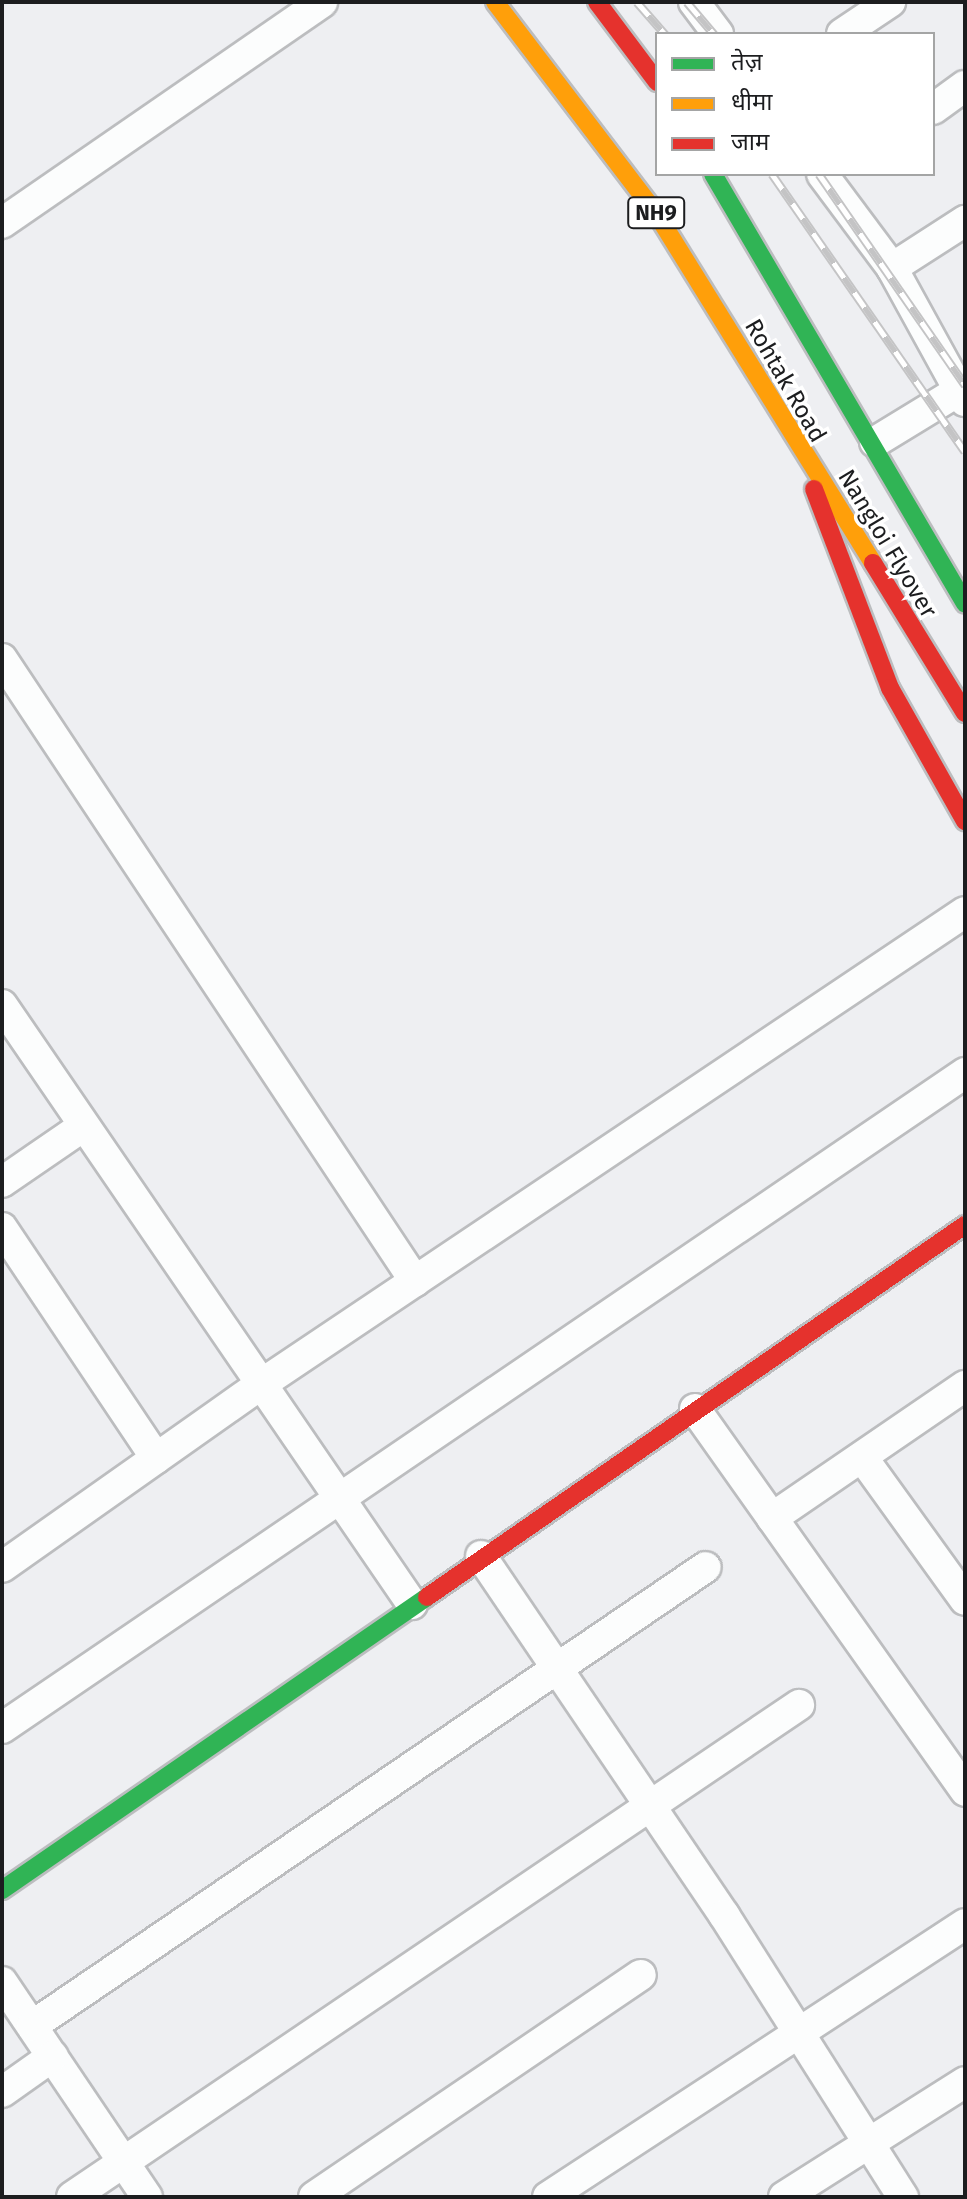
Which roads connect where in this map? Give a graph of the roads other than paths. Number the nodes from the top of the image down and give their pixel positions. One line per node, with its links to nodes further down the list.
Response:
1 (322, 2): 14 (street)
2 (495, 2): 17 (main road, Rohtak Road / NH9)
3 (597, 2): 8 (main road)
4 (890, 2): 7 (street)
5 (699, 4): 6 (street)
6 (717, 32)
7 (845, 32)
8 (655, 79)
9 (965, 86): 10 (street)
10 (935, 108)
11 (714, 176): 18 (main road, Rohtak Road / NH9)
12 (830, 177): 15 (street)
13 (965, 221): 15 (street)
14 (2, 223)
15 (892, 268): 16 (street)
16 (963, 393): 18 (street)
17 (795, 440): 22 (main road, Nangloi Flyover / NH9); 23 (main road, Rohtak Road)
18 (875, 442): 19 (main road, Rohtak Road); 20 (main road, Nangloi Flyover / NH9)
19 (950, 538)
20 (965, 603)
21 (2, 659): 31 (street)
22 (961, 707)
23 (965, 821)
24 (965, 912): 31 (street)
25 (2, 1005): 27 (street)
26 (965, 1073): 37 (street)
27 (82, 1127): 28 (street); 32 (street)
28 (2, 1182)
29 (965, 1225): 34 (main road)
30 (2, 1228): 36 (street)
31 (415, 1281): 32 (street)
32 (260, 1385): 36 (street); 37 (street)
33 (960, 1401): 35 (street)
34 (695, 1409): 38 (street); 39 (main road)
35 (862, 1457): 38 (street); 42 (street)
36 (156, 1458): 40 (street)
37 (341, 1497): 43 (street); 46 (street)
38 (772, 1518): 47 (street)
39 (481, 1556): 43 (main road); 44 (street)
40 (2, 1567)
41 (706, 1567): 44 (street)
42 (965, 1600)
43 (412, 1604): 49 (main road)
44 (557, 1668): 48 (street); 53 (street)
45 (799, 1705): 48 (street)
46 (2, 1728)
47 (965, 1791)
48 (648, 1808): 54 (street); 59 (street)
49 (2, 1890)
50 (965, 1924): 54 (street)
51 (641, 1975): 62 (street)
52 (2, 1982): 53 (street)
53 (32, 2026): 55 (street)
54 (798, 2032): 58 (street); 63 (street)
55 (53, 2056): 57 (street); 59 (street)
56 (965, 2082): 58 (street)
57 (2, 2092)
58 (868, 2141): 64 (street); 65 (street)
59 (123, 2161): 60 (street); 61 (street)
60 (72, 2197)
61 (147, 2197)
62 (314, 2197)
63 (548, 2197)
64 (784, 2197)
65 (903, 2197)

